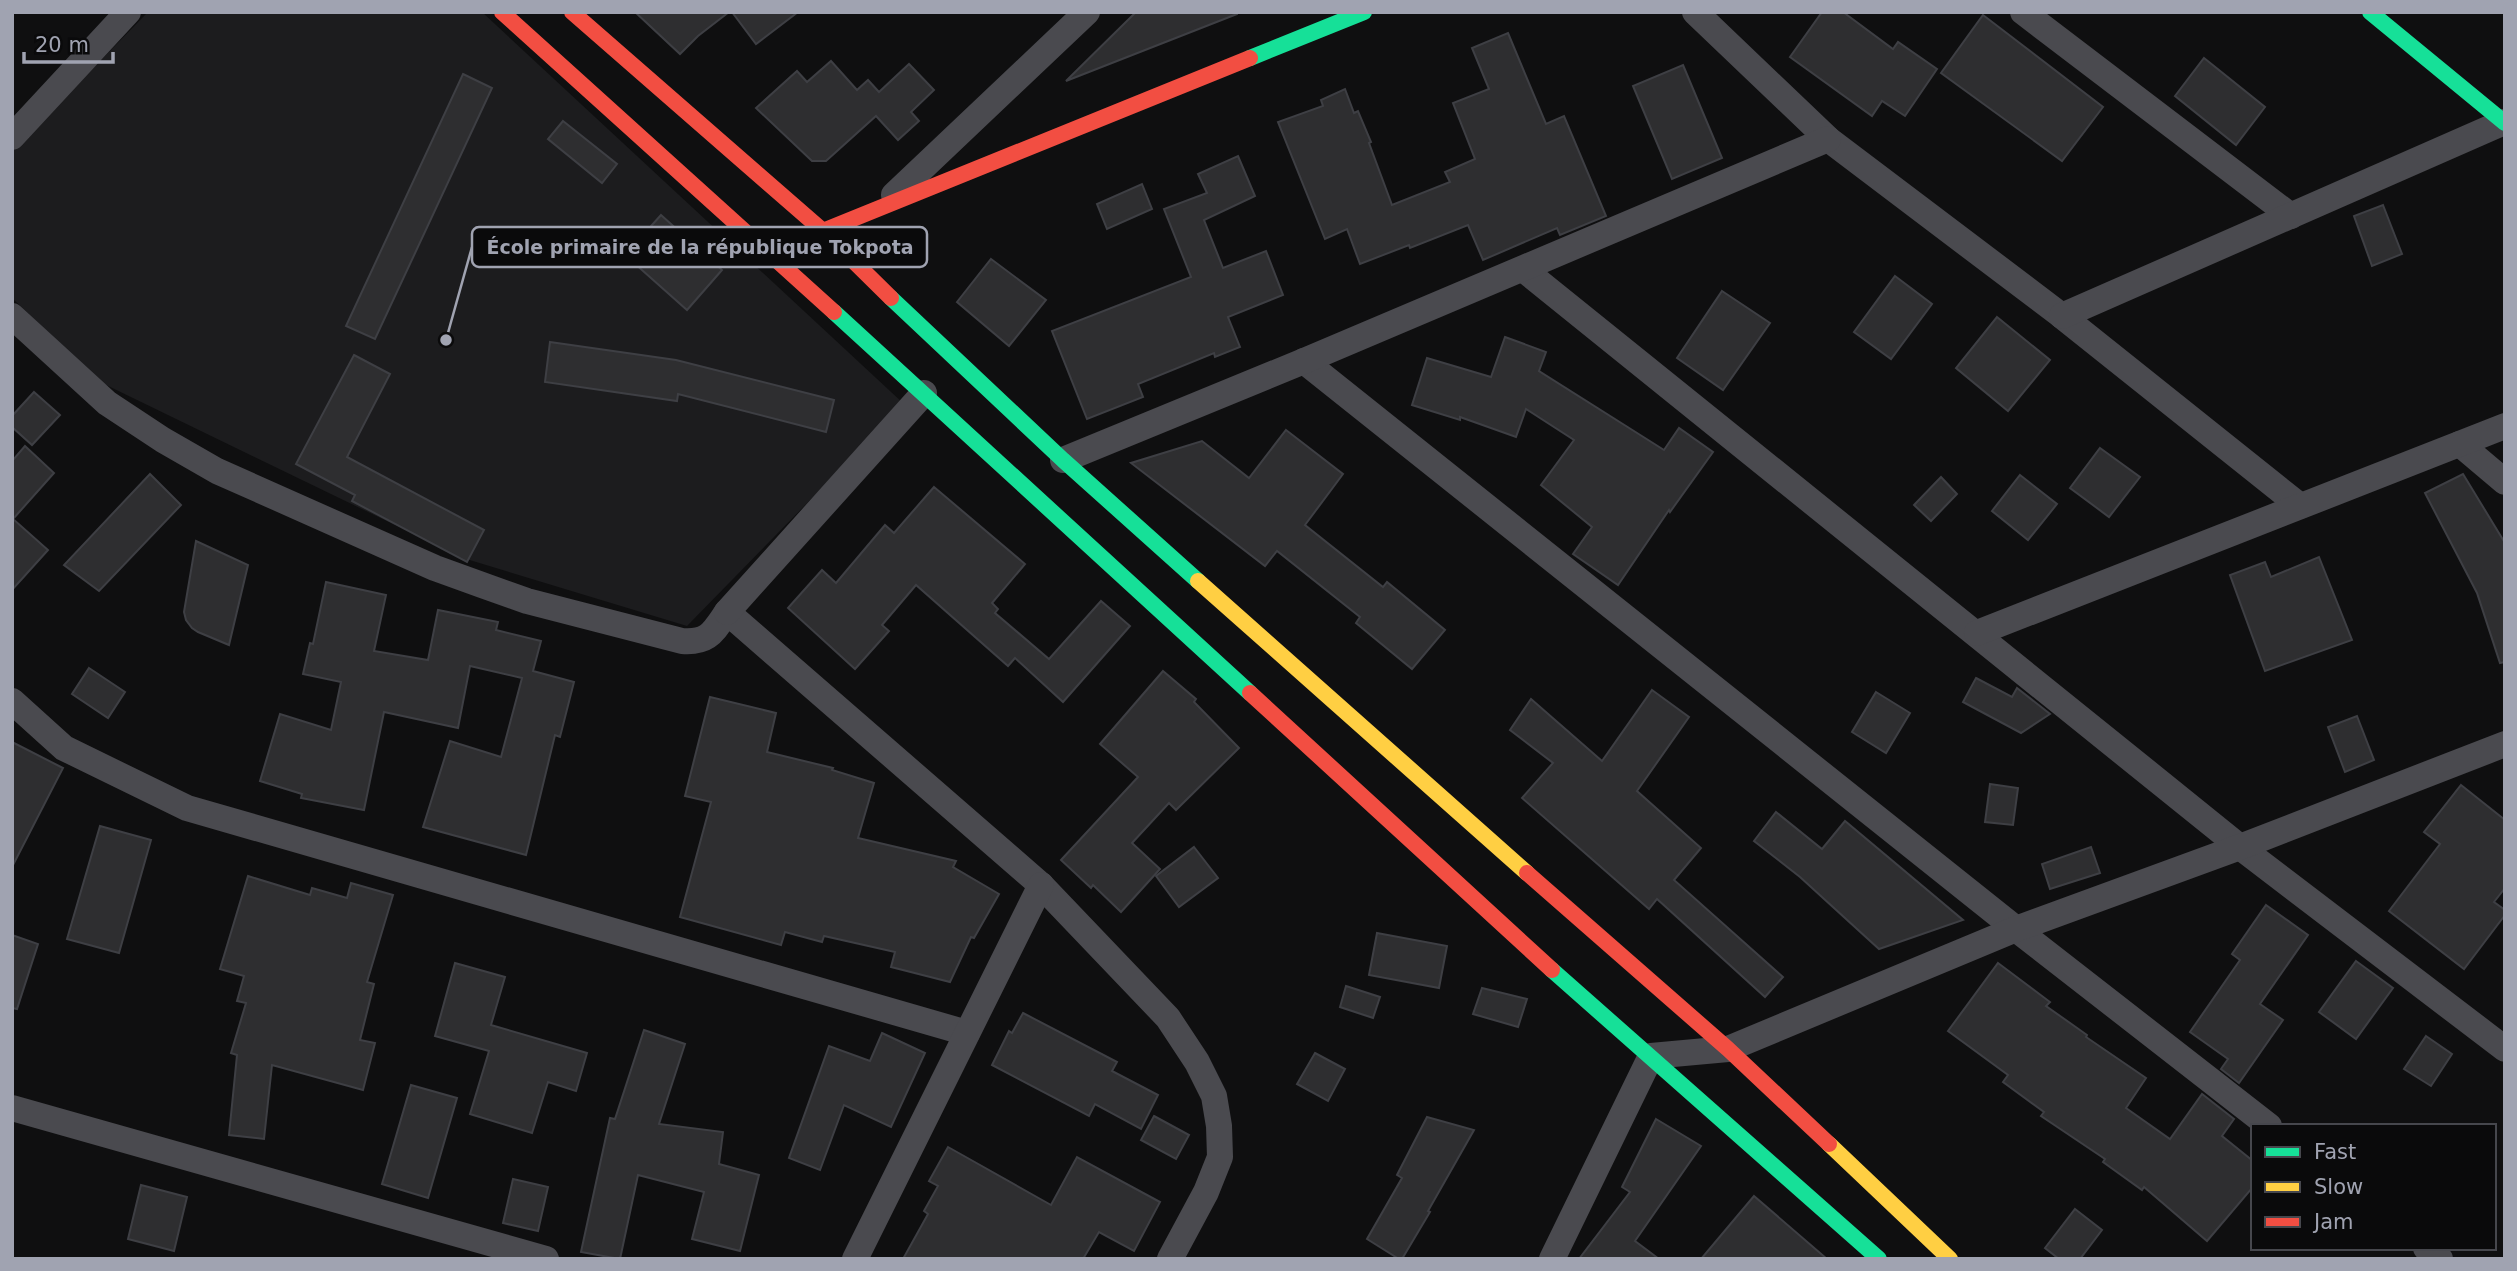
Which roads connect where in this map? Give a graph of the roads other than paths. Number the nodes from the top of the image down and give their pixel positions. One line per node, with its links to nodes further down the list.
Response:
1 (128, 12): 10 (street)
2 (502, 12): 19 (street)
3 (1087, 12): 12 (street)
4 (1364, 12): 12 (street)
5 (1695, 12): 11 (street)
6 (2023, 12): 13 (street)
7 (2370, 12): 9 (street)
8 (584, 16): 14 (street)
9 (2504, 123): 13 (street)
10 (12, 137)
11 (1828, 139): 15 (street); 17 (street)
12 (880, 208): 14 (street)
13 (2291, 216): 17 (street)
14 (823, 231): 22 (street)
15 (1523, 269): 18 (street); 26 (street)
16 (12, 316): 25 (street)
17 (2062, 316): 24 (street)
18 (1304, 361): 22 (street); 31 (street)
19 (924, 393): 25 (street); 35 (street)
20 (2505, 426): 21 (street)
21 (2460, 444): 23 (street); 24 (street)
22 (1063, 460): 33 (street)
23 (2505, 482)
24 (2300, 506): 26 (street)
25 (727, 612): 30 (street)
26 (1977, 633): 29 (street)
27 (12, 701): 32 (street)
28 (2505, 744): 29 (street)
29 (2240, 847): 31 (street); 34 (street)
30 (1041, 885): 32 (street); 40 (street)
31 (2016, 929): 33 (street); 37 (street)
32 (967, 1033): 39 (street)
33 (1728, 1049): 35 (street); 43 (street)
34 (2505, 1049)
35 (1651, 1056): 41 (street); 42 (street)
36 (12, 1108): 38 (street)
37 (2266, 1124)
38 (547, 1259)
39 (855, 1259)
40 (1170, 1259)
41 (1552, 1259)
42 (1879, 1259)
43 (1950, 1259)

